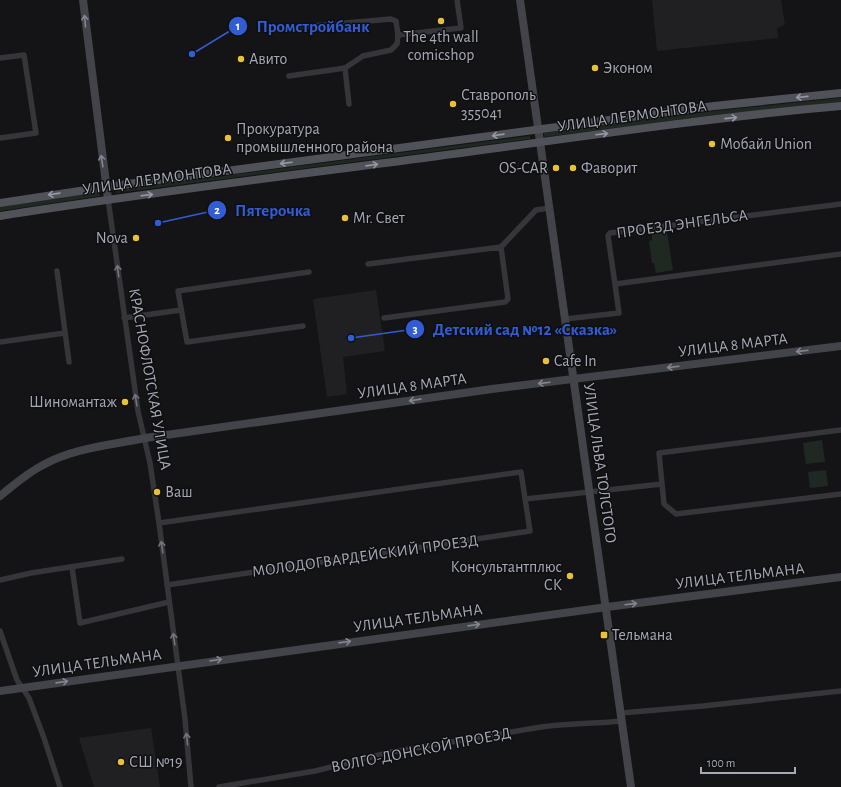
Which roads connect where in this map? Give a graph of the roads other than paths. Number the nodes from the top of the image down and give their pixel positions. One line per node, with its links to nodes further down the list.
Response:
1 (83, 0): 15 (street, КРАСНОФЛОТСКАЯ УЛИЦА, one-way to 1)
2 (457, 0): 5 (street)
3 (520, 0): 12 (street, УЛИЦА ЛЬВА ТОЛСТОГО)
4 (300, 27): 5 (street)
5 (398, 35): 7 (street)
6 (0, 58): 13 (street)
7 (344, 68): 8 (street); 10 (street)
8 (289, 76)
9 (841, 93): 12 (main road, УЛИЦА ЛЕРМОНТОВА, one-way to 12)
10 (349, 104)
11 (841, 106): 14 (main road, УЛИЦА ЛЕРМОНТОВА, one-way to 11)
12 (536, 129): 14 (street, УЛИЦА ЛЬВА ТОЛСТОГО); 15 (main road, УЛИЦА ЛЕРМОНТОВА, one-way to 15)
13 (0, 138)
14 (538, 143): 16 (main road, УЛИЦА ЛЕРМОНТОВА, one-way to 14); 19 (street, УЛИЦА ЛЬВА ТОЛСТОГО)
15 (106, 186): 16 (street, КРАСНОФЛОТСКАЯ УЛИЦА); 17 (main road, УЛИЦА ЛЕРМОНТОВА, one-way to 17)
16 (108, 199): 20 (main road, УЛИЦА ЛЕРМОНТОВА); 28 (street, КРАСНОФЛОТСКАЯ УЛИЦА, one-way to 16)
17 (0, 203)
18 (841, 204): 26 (street, ПРОЕЗД ЭНГЕЛЬСА)
19 (549, 208): 21 (street); 30 (street, УЛИЦА ЛЬВА ТОЛСТОГО)
20 (0, 216)
21 (501, 247): 23 (street); 29 (street)
22 (841, 254): 26 (street)
23 (368, 264)
24 (57, 271): 32 (street)
25 (309, 272): 27 (street)
26 (615, 284): 30 (street)
27 (181, 310): 28 (street); 31 (street)
28 (124, 318): 38 (street, КРАСНОФЛОТСКАЯ УЛИЦА, one-way to 28)
29 (384, 318)
30 (565, 319): 36 (street, УЛИЦА ЛЬВА ТОЛСТОГО)
31 (303, 326)
32 (65, 332): 33 (street); 35 (street)
33 (0, 342)
34 (841, 346): 36 (street, УЛИЦА 8 МАРТА, one-way to 36)
35 (70, 362)
36 (574, 379): 38 (street, УЛИЦА 8 МАРТА, one-way to 38); 40 (street, УЛИЦА ЛЬВА ТОЛСТОГО)
37 (841, 430): 39 (street)
38 (144, 438): 42 (street, УЛИЦА 8 МАРТА); 44 (street, КРАСНОФЛОТСКАЯ УЛИЦА)
39 (662, 484): 40 (street); 41 (street)
40 (590, 490): 43 (street); 51 (street, УЛИЦА ЛЬВА ТОЛСТОГО)
41 (841, 494)
42 (0, 496)
43 (525, 499): 44 (street, МОЛОДОГВАРДЕЙСКИЙ ПРОЕЗД); 49 (street, МОЛОДОГВАРДЕЙСКИЙ ПРОЕЗД)
44 (159, 523): 49 (street, КРАСНОФЛОТСКАЯ УЛИЦА, one-way to 44)
45 (122, 560): 46 (street)
46 (72, 567): 48 (street); 50 (street)
47 (841, 577): 51 (street, УЛИЦА ТЕЛЬМАНА, one-way to 47)
48 (0, 580)
49 (167, 585): 50 (street, КРАСНОФЛОТСКАЯ УЛИЦА)
50 (169, 602): 53 (street, КРАСНОФЛОТСКАЯ УЛИЦА, one-way to 50)
51 (607, 607): 53 (street, УЛИЦА ТЕЛЬМАНА, one-way to 51); 57 (street, УЛИЦА ЛЬВА ТОЛСТОГО)
52 (0, 631): 54 (street)
53 (178, 665): 54 (street, УЛИЦА ТЕЛЬМАНА, one-way to 53); 59 (street, КРАСНОФЛОТСКАЯ УЛИЦА, one-way to 53)
54 (23, 688): 55 (street, УЛИЦА ТЕЛЬМАНА); 58 (street)
55 (0, 691)
56 (841, 691): 57 (street, ВОЛГО-ДОНСКОЙ ПРОЕЗД)
57 (622, 717): 60 (street, ВОЛГО-ДОНСКОЙ ПРОЕЗД); 61 (street, УЛИЦА ЛЬВА ТОЛСТОГО)
58 (60, 787)
59 (191, 787)
60 (220, 787)
61 (631, 787)

